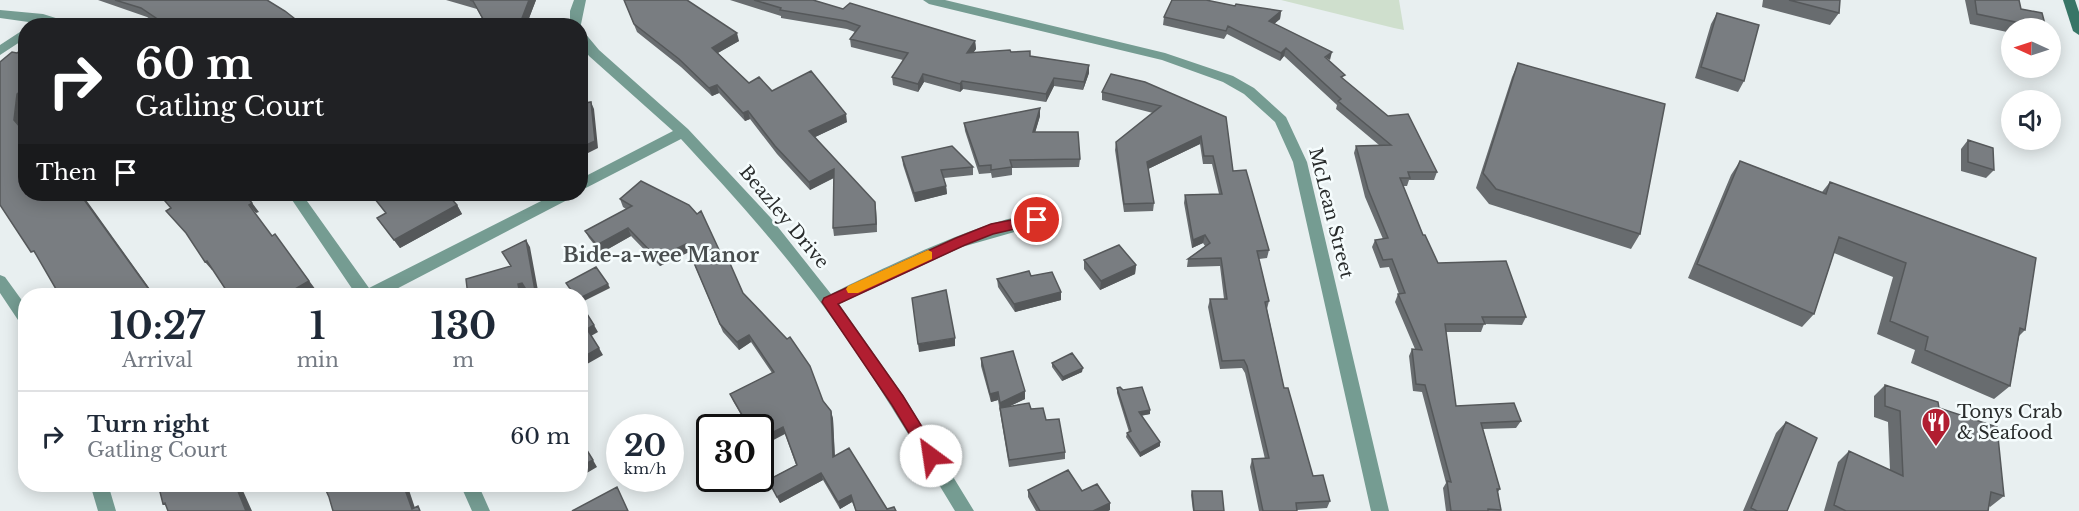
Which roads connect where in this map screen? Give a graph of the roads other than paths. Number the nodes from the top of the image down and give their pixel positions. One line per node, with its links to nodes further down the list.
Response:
1 (580, 0): 6 (street)
2 (929, 0): 26 (street, McLean Street)
3 (2069, 0): 7 (main road)
4 (0, 14): 5 (street)
5 (19, 18)
6 (576, 18)
7 (2079, 31)
8 (18, 38): 10 (street)
9 (588, 45): 11 (street, Beazley Drive)
10 (0, 51)
11 (683, 132): 12 (street); 19 (street, Beazley Drive)
12 (588, 182)
13 (300, 201): 17 (street)
14 (552, 201): 18 (street)
15 (1037, 220): 19 (street)
16 (0, 281): 20 (street)
17 (361, 288)
18 (383, 288)
19 (829, 302): 25 (street, Beazley Drive)
20 (18, 307)
21 (101, 492): 23 (street)
22 (473, 492): 24 (street)
23 (107, 511)
24 (481, 511)
25 (965, 511)
26 (1380, 511)

